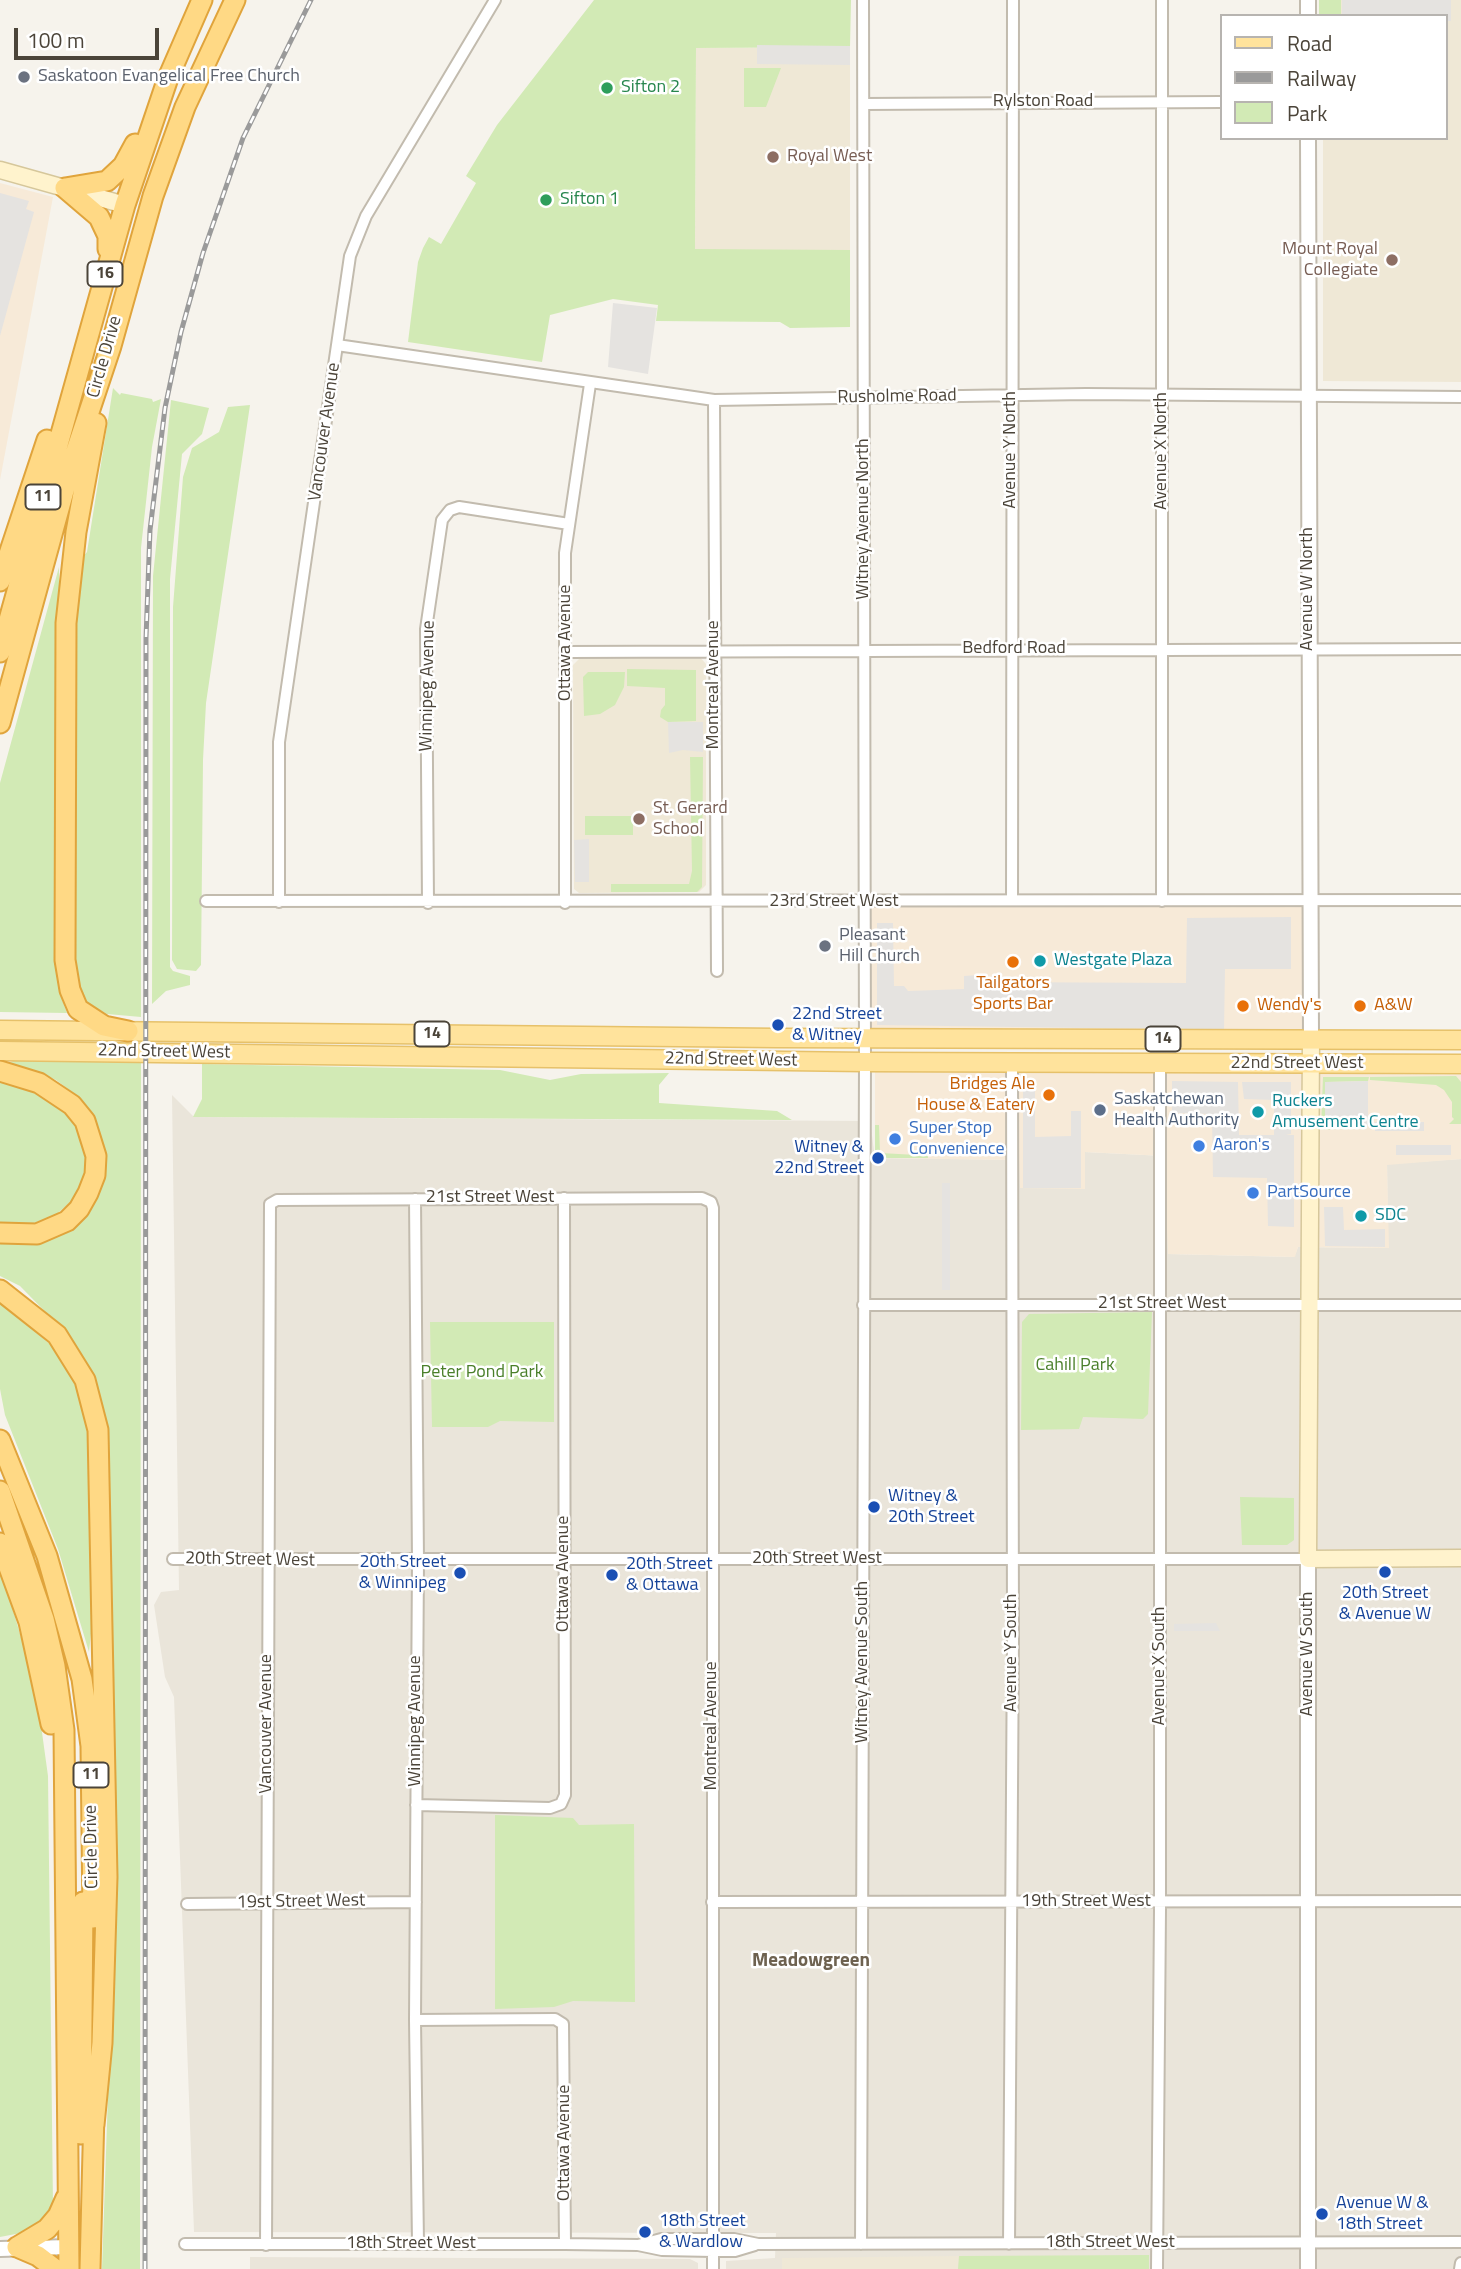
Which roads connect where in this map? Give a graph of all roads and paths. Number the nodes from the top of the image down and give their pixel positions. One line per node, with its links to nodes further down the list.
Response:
1 (202, 0): 7 (highway, Circle Drive)
2 (234, 0): 12 (highway, Circle Drive / 11)
3 (495, 0): 19 (street, Vancouver Avenue)
4 (863, 0): 11 (street, Witney Avenue North)
5 (1013, 0): 8 (street, Avenue Y North)
6 (1162, 0): 9 (street, Avenue X North)
7 (168, 78): 15 (highway); 16 (highway, Circle Drive)
8 (1013, 102): 9 (street, Rylston Road); 11 (street, Rylston Road); 22 (street, Avenue Y North)
9 (1162, 102): 10 (street, Rylston Road); 23 (street, Avenue X North)
10 (1220, 103)
11 (864, 104): 25 (street, Witney Avenue North)
12 (185, 107): 16 (highway); 20 (highway, Circle Drive / 11)
13 (1308, 140): 24 (street, Avenue W North)
14 (0, 170): 15 (main road)
15 (65, 188): 16 (main road); 17 (highway, 16)
16 (125, 205): 17 (highway, Circle Drive / 16); 28 (highway)
17 (106, 270): 18 (highway, Circle Drive / 16)
18 (86, 342): 30 (highway); 37 (highway, Circle Drive / 11)
19 (337, 345): 21 (street, Rusholme Road); 46 (street, Vancouver Avenue)
20 (111, 346): 28 (highway, Circle Drive / 11); 52 (highway)
21 (590, 384): 27 (street, Rusholme Road); 29 (street, Ottawa Avenue)
22 (1011, 395): 23 (street, Rusholme Road); 25 (street, Rusholme Road); 31 (street, Avenue Y North)
23 (1162, 396): 24 (street, Rusholme Road); 36 (street, Avenue X North)
24 (1307, 396): 26 (street, Rusholme Road); 32 (street, Avenue W North)
25 (864, 397): 27 (street, Rusholme Road); 35 (street, Witney Avenue North)
26 (1461, 397)
27 (714, 400): 34 (street, Montreal Avenue)
28 (69, 469): 39 (highway, Circle Drive / 11)
29 (569, 524): 38 (street, Ottawa Avenue); 47 (street, Winnipeg Avenue)
30 (0, 581)
31 (1011, 649): 35 (street, Bedford Road); 36 (street, Bedford Road); 43 (street, Avenue Y North)
32 (1309, 649): 33 (street, Bedford Road); 36 (street, Bedford Road); 40 (street, Avenue W North)
33 (1461, 649)
34 (714, 650): 35 (street, Bedford Road); 38 (street, Bedford Road); 49 (street, Montreal Avenue)
35 (864, 650): 42 (street, Witney Avenue North)
36 (1161, 650): 44 (street, Avenue X North)
37 (0, 652)
38 (567, 652): 48 (street, Ottawa Avenue)
39 (0, 723)
40 (1310, 900): 44 (street, 23rd Street West); 45 (street, 23rd Street West); 54 (street, Avenue W North)
41 (206, 901): 46 (street, 23rd Street West)
42 (864, 901): 43 (street, 23rd Street West); 49 (street, 23rd Street West); 53 (street, Witney Avenue North)
43 (1012, 901): 44 (street, 23rd Street West)
44 (1162, 901)
45 (1461, 901)
46 (279, 902): 47 (street, 23rd Street West)
47 (428, 903): 48 (street, 23rd Street West)
48 (565, 903): 49 (street, 23rd Street West)
49 (716, 903): 50 (street, Montreal Avenue)
50 (717, 971)
51 (0, 1030): 52 (main road, 22nd Street West / 14)
52 (128, 1031): 53 (main road, 22nd Street West / 14)
53 (864, 1038): 54 (main road, 22nd Street West / 14); 57 (street, Witney Avenue South)
54 (1311, 1039): 55 (main road, 22nd Street West / 14); 60 (main road, Avenue W South)
55 (1461, 1040)
56 (0, 1051): 57 (main road, 22nd Street West)
57 (865, 1062): 58 (main road, 22nd Street West / 14); 70 (street, Witney Avenue South)
58 (1012, 1063): 59 (main road, 22nd Street West / 14); 69 (street, Avenue Y South)
59 (1160, 1063): 60 (main road, 22nd Street West / 14); 71 (street, Avenue X South)
60 (1311, 1064): 61 (main road, 22nd Street West / 14); 72 (main road, Avenue W South)
61 (1461, 1064)
62 (0, 1071): 67 (highway)
63 (564, 1198): 64 (street, 21st Street West); 65 (street, 21st Street West); 83 (street, Ottawa Avenue)
64 (415, 1199): 66 (street, 21st Street West); 86 (street, Winnipeg Avenue)
65 (711, 1202): 84 (street, Montreal Avenue)
66 (270, 1204): 85 (street, Vancouver Avenue)
67 (0, 1233)
68 (0, 1290): 100 (highway)
69 (1011, 1304): 70 (street, 21st Street West); 71 (street, 21st Street West); 77 (street, Avenue Y South)
70 (863, 1305): 81 (street, Witney Avenue South)
71 (1160, 1305): 72 (street, 21st Street West); 78 (street, Avenue X South)
72 (1310, 1305): 73 (street, 21st Street West); 82 (main road, Avenue W South)
73 (1461, 1305)
74 (0, 1440): 87 (highway, Circle Drive / 11)
75 (0, 1491): 89 (highway, Circle Drive / 11)
76 (0, 1543): 89 (highway)
77 (1012, 1558): 78 (street, 20th Street West); 81 (street, 20th Street West); 97 (street, Avenue Y South)
78 (1161, 1558): 82 (street, 20th Street West); 91 (street, Avenue X South)
79 (1461, 1558): 82 (main road, 20th Street West)
80 (173, 1559): 85 (street, 20th Street West)
81 (862, 1559): 84 (street, 20th Street West); 96 (street, Witney Avenue South)
82 (1308, 1559): 92 (street, Avenue W South)
83 (564, 1560): 84 (street, 20th Street West); 86 (street, 20th Street West); 88 (street, Ottawa Avenue)
84 (712, 1560): 95 (street, Montreal Avenue)
85 (267, 1561): 86 (street, 20th Street West); 93 (street, Vancouver Avenue)
86 (418, 1561): 88 (street, Winnipeg Avenue)
87 (91, 1758): 100 (highway, Circle Drive / 11); 112 (highway)
88 (416, 1805): 94 (street, Winnipeg Avenue)
89 (63, 1808): 101 (highway, Circle Drive / 11)
90 (1461, 1900): 92 (street, 19th Street West)
91 (1160, 1901): 92 (street, 19th Street West); 97 (street, 19th Street West); 104 (street, Avenue X South)
92 (1308, 1901): 105 (street, Avenue W South)
93 (266, 1902): 94 (street, 19st Street West); 98 (street, 19st Street West); 110 (street, Vancouver Avenue)
94 (416, 1902): 99 (street, Winnipeg Avenue)
95 (712, 1902): 96 (street, 19th Street West); 111 (street, Montreal Avenue)
96 (862, 1902): 97 (street, 19th Street West); 108 (street, Witney Avenue South)
97 (1011, 1902): 109 (street, Avenue Y South)
98 (187, 1904)
99 (415, 2020): 103 (street, Winnipeg Avenue); 107 (street, Ottawa Avenue)
100 (94, 2125): 118 (highway, Circle Drive / 11)
101 (68, 2190): 112 (highway, Circle Drive / 11); 113 (highway)
102 (1461, 2242): 105 (street, 18th Street West)
103 (418, 2243): 107 (street, 18th Street West); 110 (street, 18th Street West)
104 (1158, 2243): 105 (street, 18th Street West); 109 (street, 18th Street West); 120 (street, Avenue X South)
105 (1308, 2243): 121 (street, Avenue W South)
106 (185, 2244): 110 (street, 18th Street West)
107 (565, 2244): 111 (street, 18th Street West)
108 (861, 2244): 109 (street, 18th Street West); 111 (street, 18th Street West)
109 (1009, 2244)
110 (266, 2245)
111 (713, 2245): 119 (street, Montreal Avenue)
112 (68, 2247): 113 (street); 116 (highway, Circle Drive / 11); 117 (highway)
113 (9, 2248): 115 (highway)
114 (1461, 2263): 122 (street)
115 (55, 2269)
116 (69, 2269)
117 (79, 2269)
118 (90, 2269)
119 (713, 2269)
120 (1157, 2269)
121 (1308, 2269)
122 (1460, 2269)

